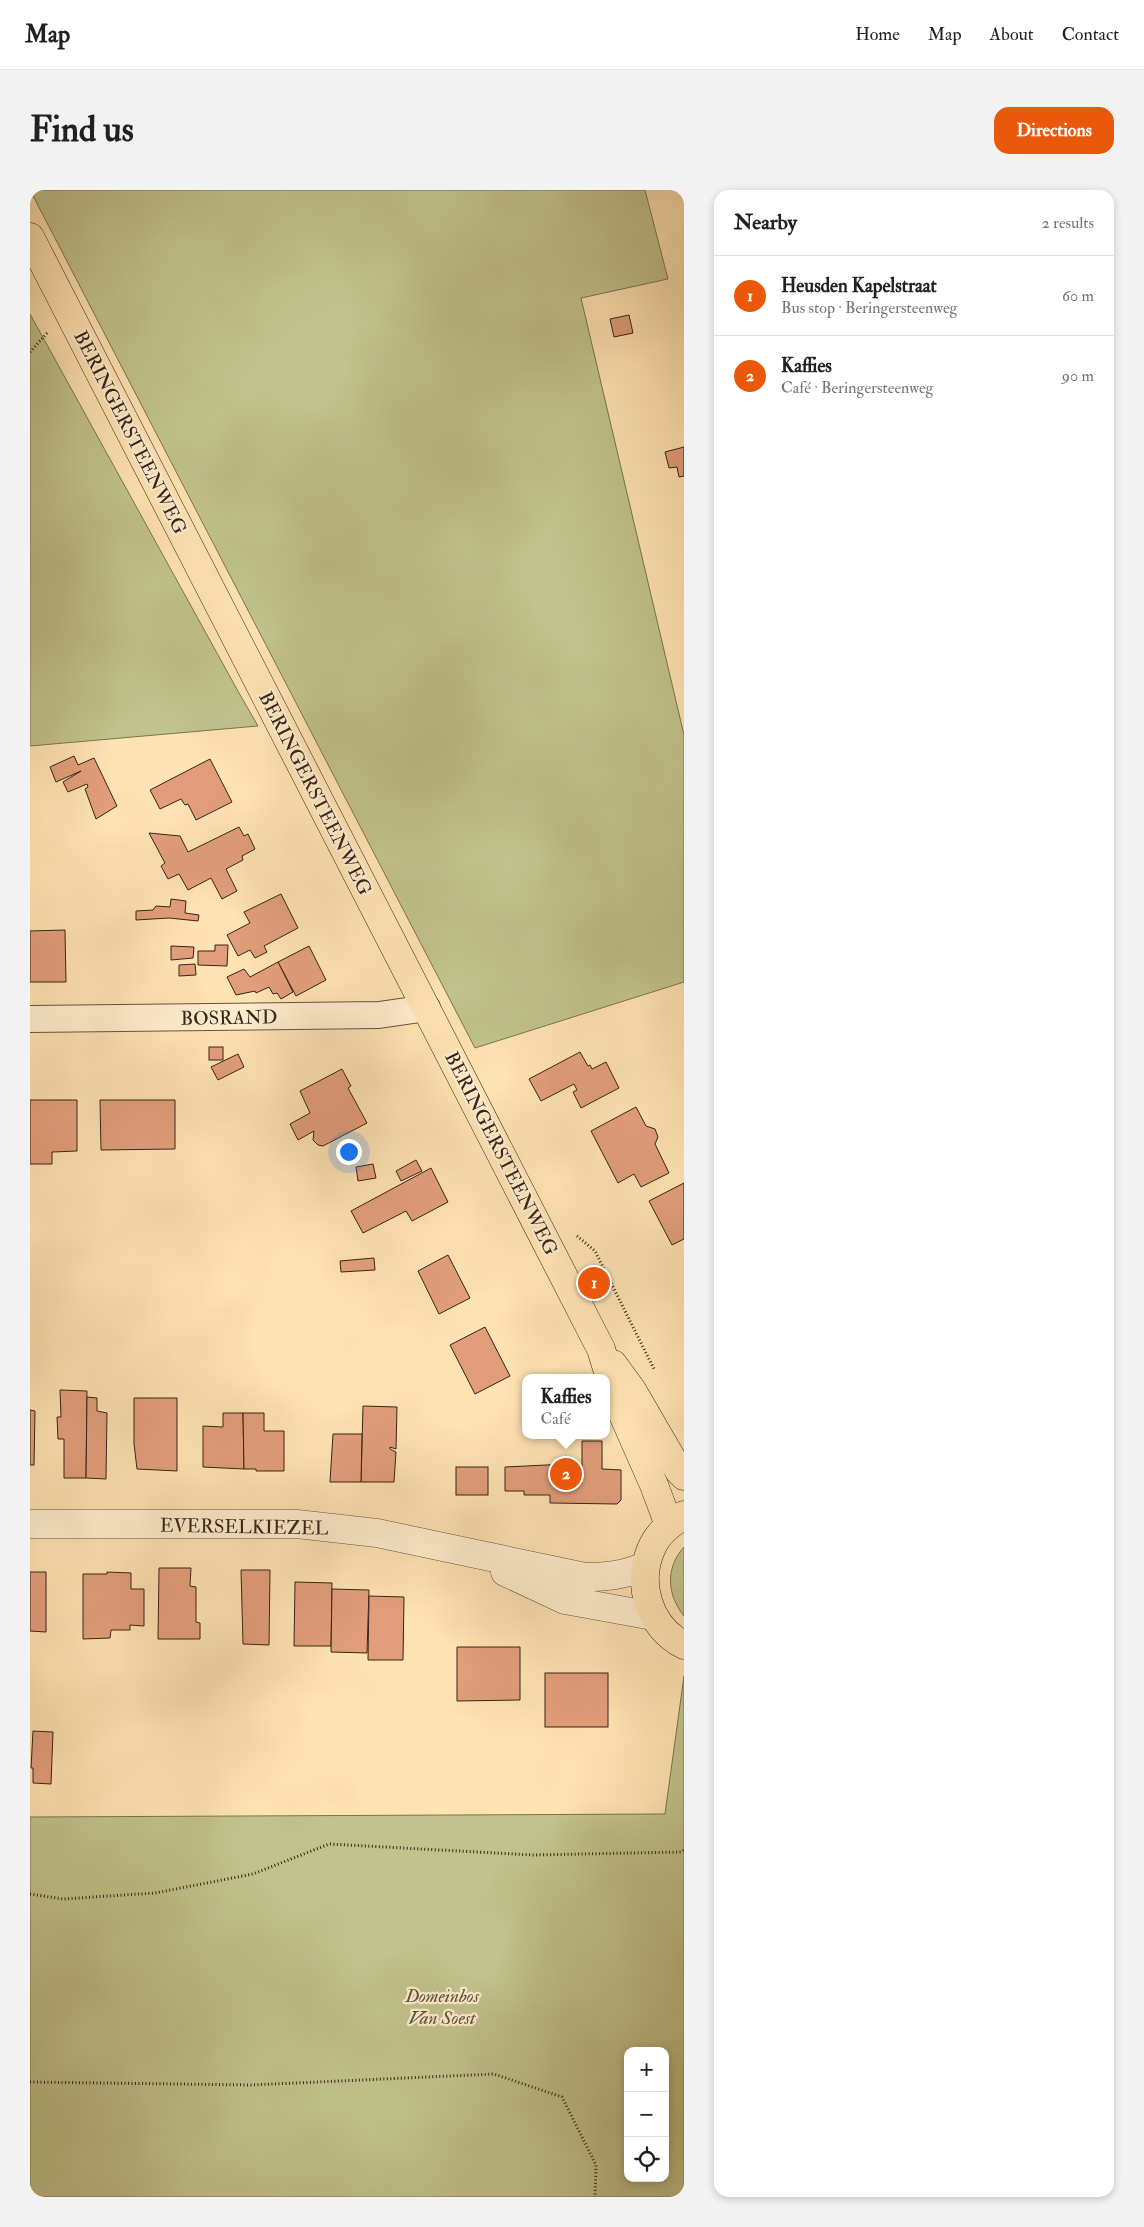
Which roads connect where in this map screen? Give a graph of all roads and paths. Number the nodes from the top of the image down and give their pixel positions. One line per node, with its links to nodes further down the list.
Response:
1 (30, 236): 2 (main road, BERINGERSTEENWEG)
2 (427, 1008): 3 (street, BOSRAND); 5 (main road, BERINGERSTEENWEG)
3 (30, 1019)
4 (573, 1232): 7 (path)
5 (601, 1349): 6 (main road, BERINGERSTEENWEG); 9 (main road, BERINGERSTEENWEG)
6 (608, 1374)
7 (657, 1375)
8 (610, 1380): 10 (main road, BERINGERSTEENWEG)
9 (684, 1476)
10 (676, 1520): 13 (main road, BERINGERSTEENWEG)
11 (30, 1524): 12 (street, EVERSELKIEZEL)
12 (456, 1549): 13 (street, EVERSELKIEZEL); 14 (street, EVERSELKIEZEL)
13 (645, 1566): 14 (main road, BERINGERSTEENWEG)
14 (653, 1616): 15 (main road, BERINGERSTEENWEG)
15 (684, 1646)
16 (684, 1850): 17 (path)
17 (30, 1894)
18 (30, 2082): 19 (path)
19 (595, 2197)

